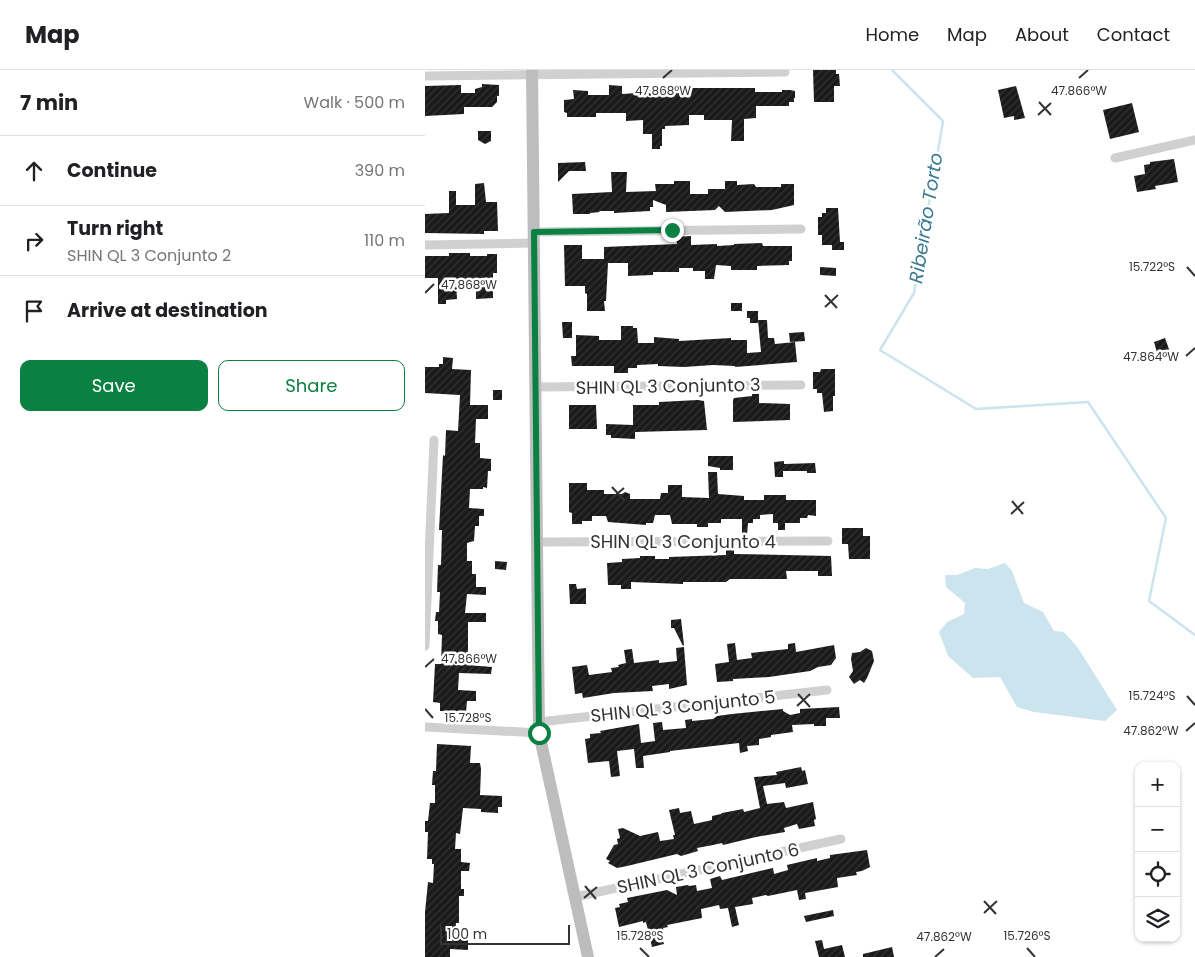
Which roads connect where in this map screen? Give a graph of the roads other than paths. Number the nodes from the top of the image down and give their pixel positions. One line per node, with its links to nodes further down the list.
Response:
1 (785, 72): 2 (street)
2 (532, 73): 3 (street); 7 (street)
3 (425, 76)
4 (1195, 140): 5 (street)
5 (1115, 158)
6 (801, 229): 7 (street)
7 (534, 238): 8 (street); 10 (street)
8 (425, 245)
9 (801, 385): 10 (street, SHIN QL 3 Conjunto 3)
10 (534, 387): 13 (street)
11 (434, 440): 14 (street)
12 (828, 541): 13 (street, SHIN QL 3 Conjunto 4)
13 (537, 542): 17 (street)
14 (425, 646)
15 (827, 690): 17 (street, SHIN QL 3 Conjunto 5)
16 (425, 727): 17 (street, SHIN QL 3 Conjunto 5)
17 (539, 728): 19 (street)
18 (841, 839): 19 (street, SHIN QL 3 Conjunto 6)
19 (575, 897): 20 (street)
20 (588, 957)

